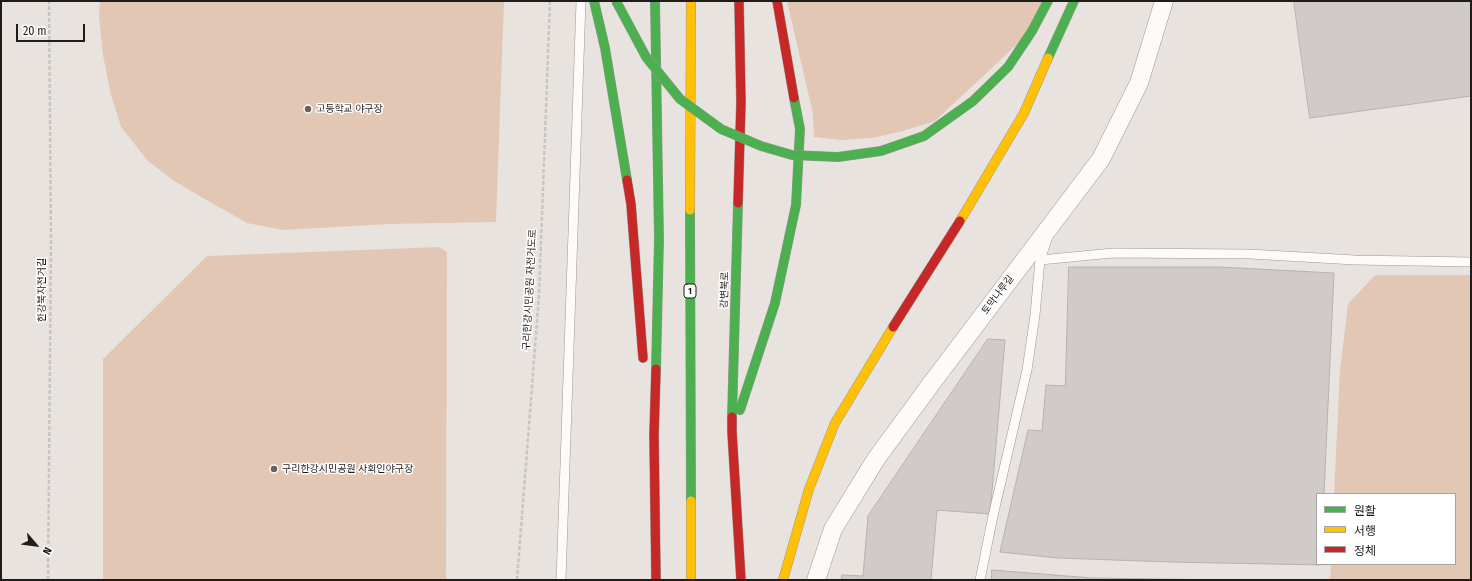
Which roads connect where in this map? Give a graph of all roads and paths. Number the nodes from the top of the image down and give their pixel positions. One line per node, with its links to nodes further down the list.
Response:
1 (49, 1): 20 (path, 한강북자전거길)
2 (550, 1): 21 (path, 구리한강시민공원 자전거도로)
3 (580, 1): 22 (lane)
4 (594, 1): 16 (highway)
5 (616, 1): 10 (highway, bridge)
6 (655, 1): 19 (highway)
7 (691, 1): 24 (highway, 1)
8 (739, 1): 18 (highway, 강변북로)
9 (777, 1): 18 (highway)
10 (1048, 1)
11 (1074, 1): 26 (highway)
12 (1164, 1): 13 (street, 토막나루길)
13 (1052, 223): 14 (lane); 27 (street, 토막나루길)
14 (1040, 260): 15 (lane); 28 (lane)
15 (1471, 262)
16 (644, 367)
17 (646, 382): 19 (highway)
18 (732, 432): 25 (highway, 강변북로)
19 (654, 435): 23 (highway)
20 (48, 580)
21 (517, 580)
22 (561, 580)
23 (656, 580)
24 (691, 580)
25 (741, 580)
26 (783, 580)
27 (816, 580)
28 (980, 580)

